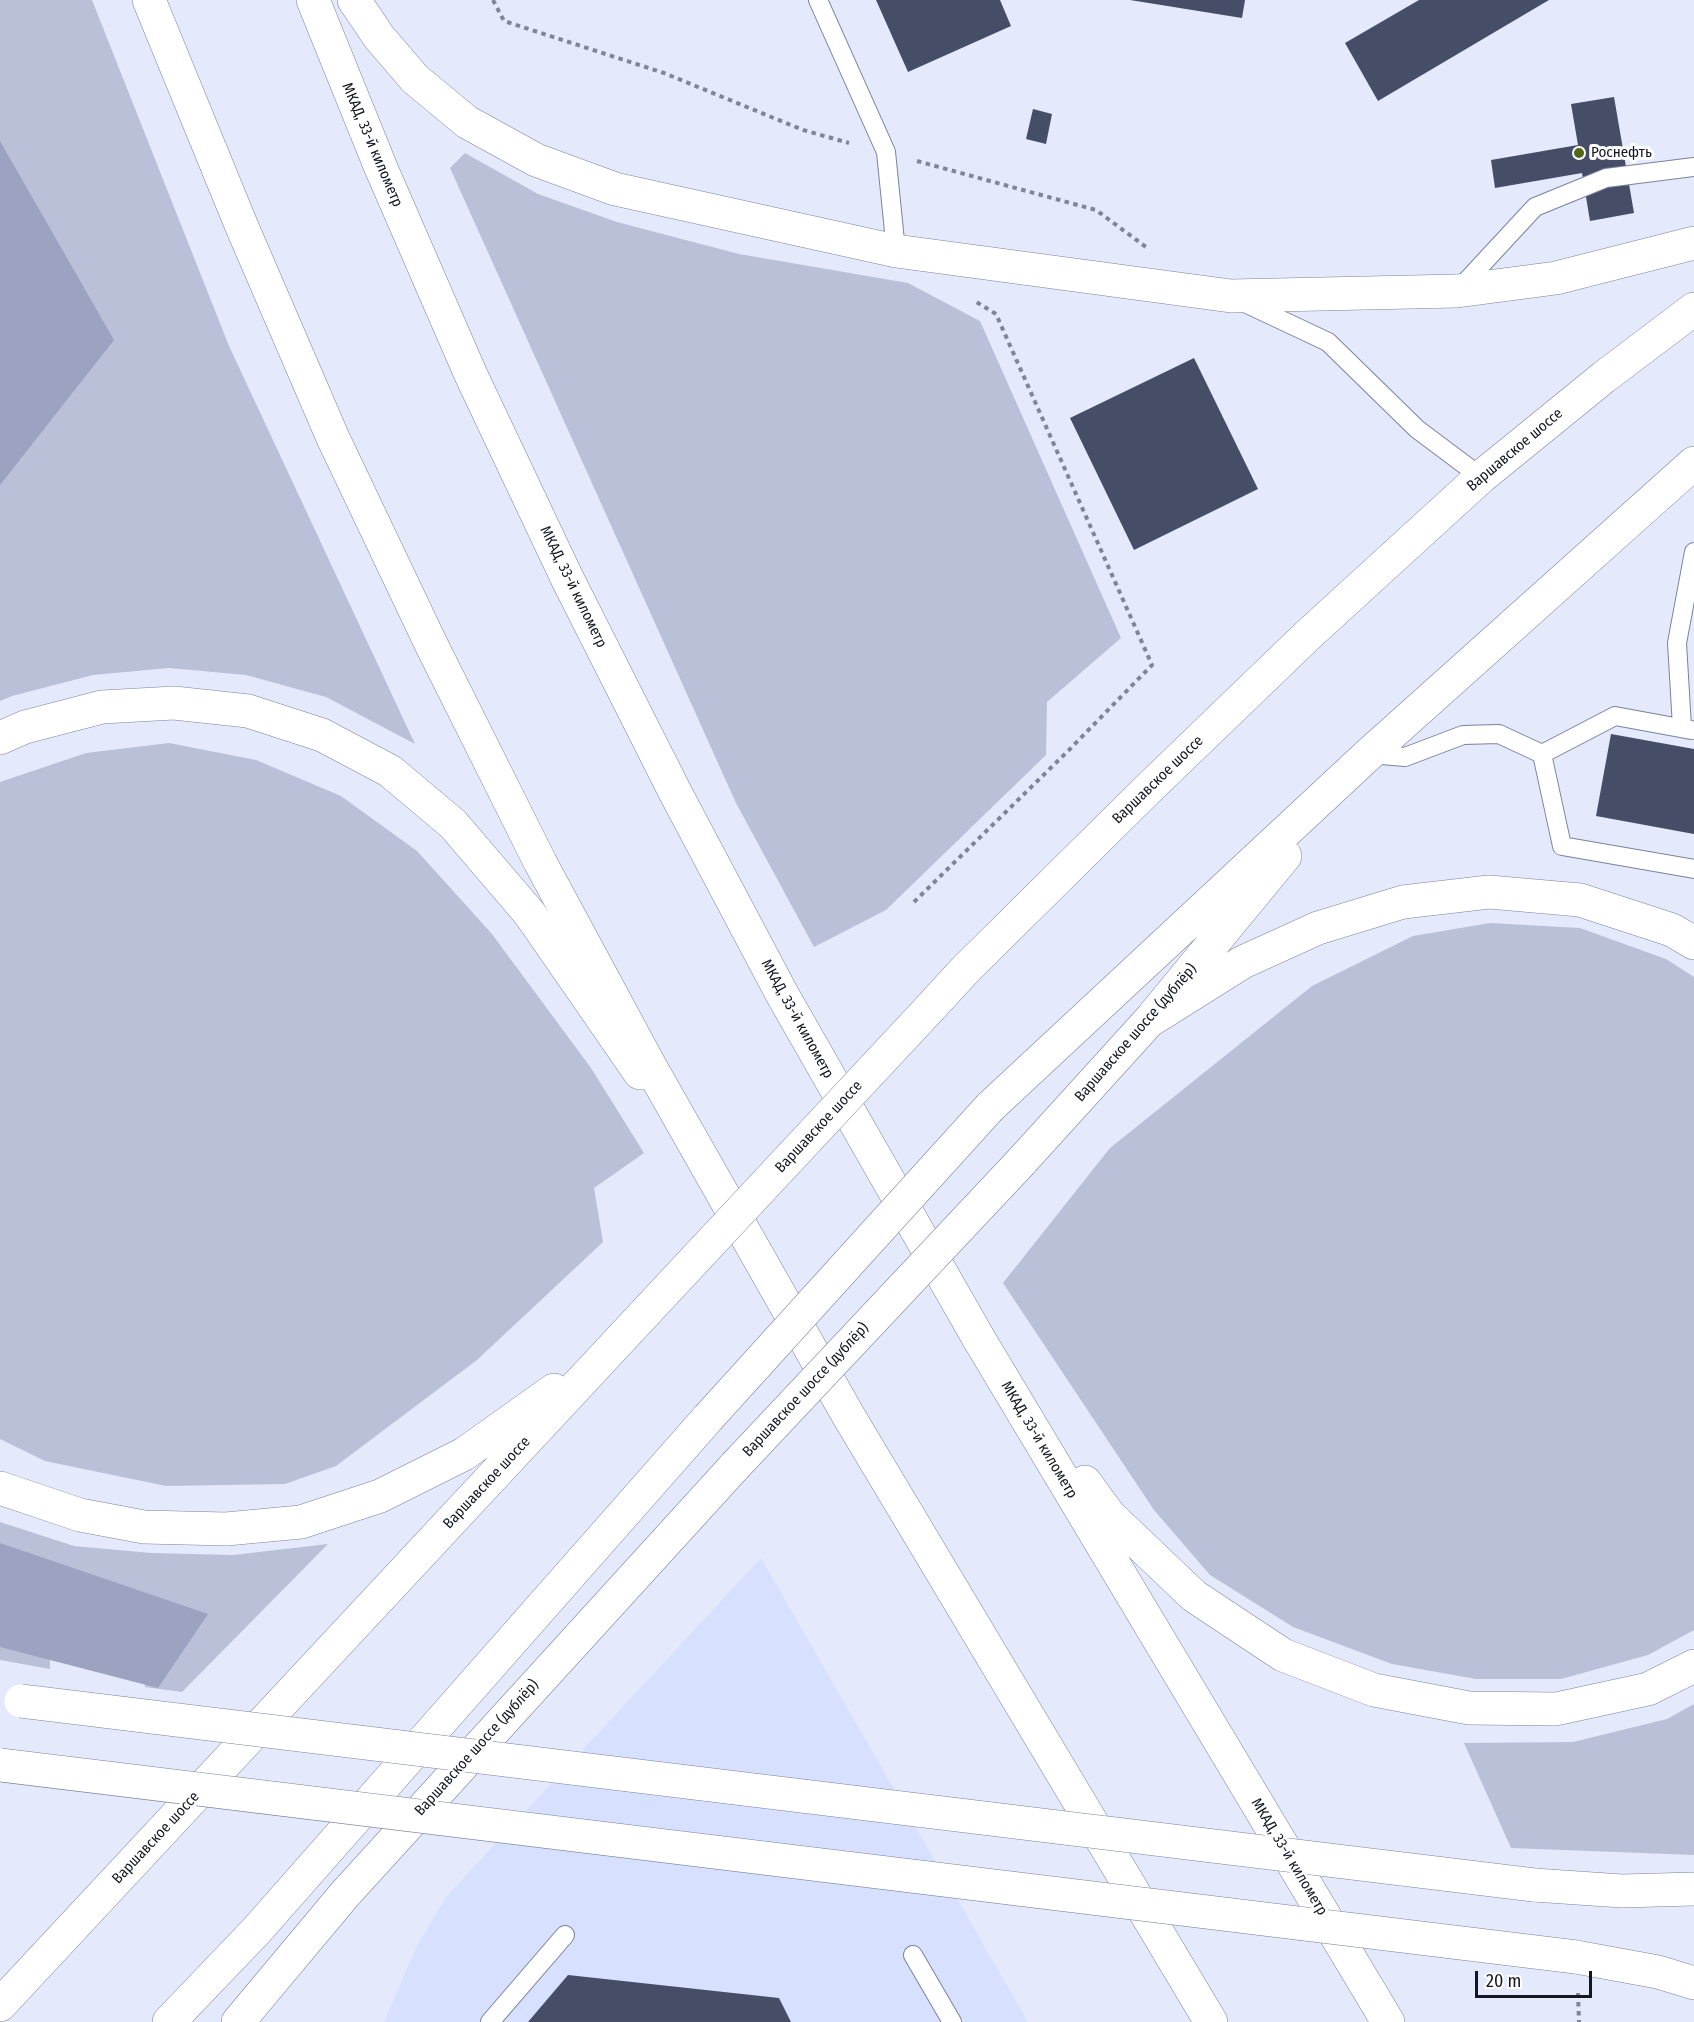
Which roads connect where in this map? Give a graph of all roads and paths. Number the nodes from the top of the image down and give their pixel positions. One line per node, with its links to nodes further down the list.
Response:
1 (149, 0): 26 (main road)
2 (313, 0): 28 (main road, МКАД, 33-й километр)
3 (354, 0): 10 (main road)
4 (493, 0): 6 (path)
5 (818, 0): 6 (lane)
6 (886, 152): 9 (path); 10 (lane)
7 (1694, 167): 11 (lane)
8 (1694, 243): 11 (main road)
9 (1149, 249)
10 (896, 251): 13 (main road)
11 (1457, 291): 13 (main road)
12 (966, 296): 23 (path)
13 (1231, 296): 16 (lane)
14 (1694, 309): 16 (main road, Варшавское шоссе)
15 (1694, 464): 20 (main road)
16 (1481, 477): 27 (main road, Варшавское шоссе, bridge)
17 (1694, 552): 18 (lane)
18 (1688, 729): 21 (lane)
19 (0, 738): 26 (main road)
20 (1369, 754): 21 (lane); 25 (main road, Варшавское шоссе (дублёр)); 38 (main road, bridge)
21 (1542, 754): 22 (lane)
22 (1694, 869)
23 (914, 902)
24 (1694, 943): 25 (main road)
25 (1149, 1021): 39 (main road, Варшавское шоссе (дублёр), bridge)
26 (747, 1241): 42 (main road)
27 (645, 1313): 29 (main road); 37 (main road, Варшавское шоссе)
28 (978, 1339): 30 (main road); 43 (main road, МКАД, 33-й километр)
29 (0, 1488)
30 (1694, 1666)
31 (10, 1699): 33 (main road, bridge)
32 (0, 1765): 36 (main road, bridge)
33 (1694, 1889)
34 (565, 1935): 40 (lane)
35 (913, 1955): 41 (lane)
36 (1694, 1983)
37 (0, 2005)
38 (168, 2022)
39 (238, 2022)
40 (490, 2022)
41 (952, 2022)
42 (1211, 2022)
43 (1388, 2022)

